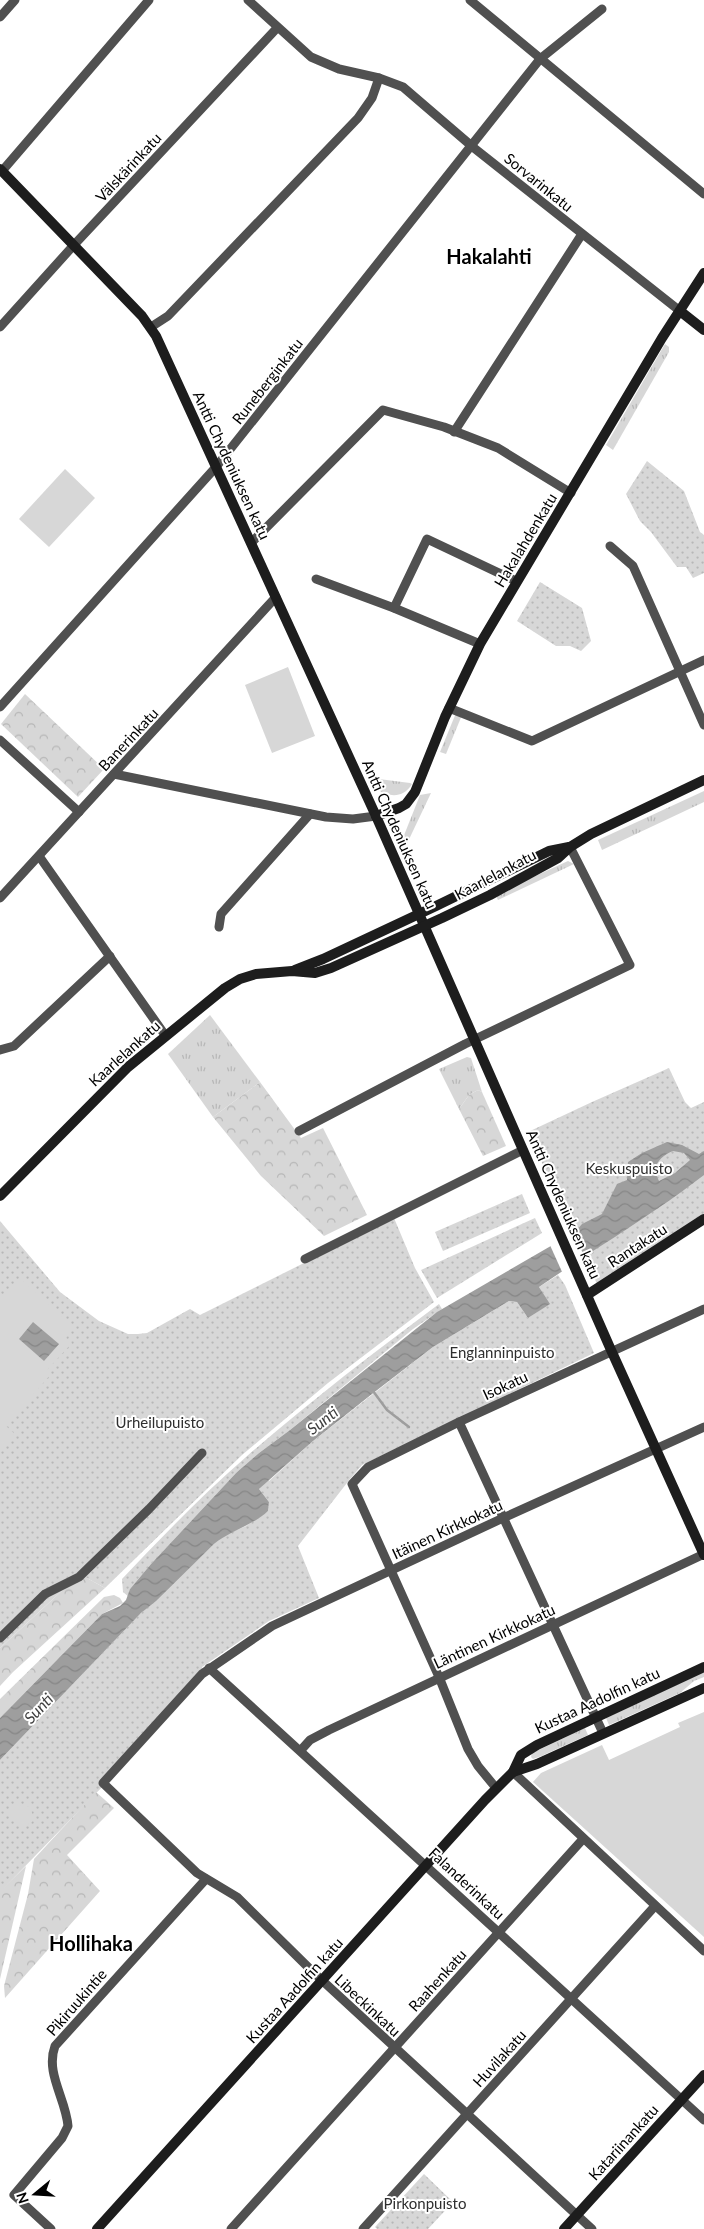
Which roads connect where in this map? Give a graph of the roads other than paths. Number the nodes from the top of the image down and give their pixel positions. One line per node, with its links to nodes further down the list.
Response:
1 (15, 0): 6 (street)
2 (148, 0): 11 (street)
3 (248, 0): 7 (street, Sorvarinkatu)
4 (470, 0): 8 (street)
5 (602, 10): 8 (street, Runeberginkatu)
6 (0, 17)
7 (277, 28): 9 (street, Sorvarinkatu); 14 (street, Välskärinkatu)
8 (540, 59): 10 (street, Runeberginkatu); 12 (street)
9 (379, 78): 10 (street, Sorvarinkatu); 18 (street)
10 (470, 144): 13 (street, Sorvarinkatu); 21 (street, Runeberginkatu)
11 (1, 170): 14 (main road, Antti Chydeniuksen katu)
12 (704, 194)
13 (582, 234): 16 (street, Sorvarinkatu); 20 (street)
14 (73, 246): 17 (street, Välskärinkatu); 18 (main road, Antti Chydeniuksen katu)
15 (704, 273): 16 (main road, Hakalahdenkatu)
16 (680, 311): 19 (main road); 22 (main road, Hakalahdenkatu)
17 (0, 327)
18 (151, 327): 21 (main road, Antti Chydeniuksen katu)
19 (704, 330)
20 (454, 432): 22 (street); 23 (street)
21 (216, 467): 23 (main road, Antti Chydeniuksen katu); 32 (street, Runeberginkatu)
22 (571, 493): 26 (main road, Hakalahdenkatu)
23 (251, 543): 27 (main road, Antti Chydeniuksen katu)
24 (610, 546): 31 (street)
25 (316, 579): 28 (street)
26 (516, 581): 28 (street); 29 (main road, Hakalahdenkatu)
27 (276, 597): 36 (street, Banerinkatu); 40 (main road, Antti Chydeniuksen katu)
28 (394, 608): 29 (street)
29 (480, 644): 33 (main road, Hakalahdenkatu)
30 (704, 660): 31 (street)
31 (679, 672): 33 (street); 34 (street)
32 (0, 707)
33 (449, 708): 40 (main road, Hakalahdenkatu)
34 (704, 725)
35 (0, 740): 38 (street)
36 (114, 774): 38 (street, Banerinkatu); 39 (street)
37 (704, 780): 41 (main road, Kaarlelankatu)
38 (79, 812): 42 (street, Banerinkatu)
39 (310, 814): 40 (street); 46 (street)
40 (376, 816): 44 (main road, Antti Chydeniuksen katu)
41 (570, 847): 44 (main road, Kaarlelankatu); 45 (main road, Kaarlelankatu); 50 (street)
42 (39, 856): 43 (street, Banerinkatu); 47 (street)
43 (0, 898)
44 (419, 914): 45 (main road, Antti Chydeniuksen katu); 48 (main road, Kaarlelankatu)
45 (424, 926): 48 (main road, Kaarlelankatu); 50 (main road, Antti Chydeniuksen katu)
46 (219, 927)
47 (110, 956): 49 (street); 51 (street)
48 (292, 971): 49 (main road, Kaarlelankatu)
49 (165, 1035): 54 (main road, Kaarlelankatu)
50 (475, 1039): 52 (street); 53 (main road, Antti Chydeniuksen katu)
51 (0, 1050)
52 (299, 1131)
53 (524, 1150): 56 (street); 57 (main road, Antti Chydeniuksen katu)
54 (0, 1196)
55 (704, 1219): 57 (main road, Rantakatu)
56 (305, 1259)
57 (587, 1295): 59 (main road, Antti Chydeniuksen katu)
58 (704, 1309): 59 (street, Isokatu)
59 (611, 1350): 60 (street, Isokatu); 62 (main road, Antti Chydeniuksen katu)
60 (459, 1422): 64 (street); 66 (street, Isokatu)
61 (704, 1427): 62 (street, Itäinen Kirkkokatu)
62 (656, 1448): 64 (street, Itäinen Kirkkokatu); 65 (main road, Antti Chydeniuksen katu)
63 (202, 1453): 68 (street)
64 (503, 1518): 66 (street, Itäinen Kirkkokatu); 67 (street)
65 (704, 1554): 67 (street, Läntinen Kirkkokatu)
66 (392, 1570): 69 (street, Itäinen Kirkkokatu); 71 (street)
67 (553, 1624): 71 (street, Läntinen Kirkkokatu); 73 (street)
68 (0, 1638)
69 (209, 1668): 75 (street, Falanderinkatu); 77 (street, Itäinen Kirkkokatu)
70 (704, 1668): 73 (main road, Kustaa Aadolfin katu)
71 (439, 1677): 75 (street, Läntinen Kirkkokatu); 78 (street)
72 (704, 1688): 74 (main road, Kustaa Aadolfin katu)
73 (596, 1717): 74 (street); 76 (main road, Kustaa Aadolfin katu)
74 (603, 1734): 76 (main road, Kustaa Aadolfin katu)
75 (301, 1750): 80 (street, Falanderinkatu)
76 (513, 1772): 78 (main road, Kustaa Aadolfin katu); 79 (street)
77 (103, 1784): 81 (street, Libeckinkatu)
78 (496, 1788): 80 (main road, Kustaa Aadolfin katu)
79 (583, 1839): 82 (street); 83 (street, Raahenkatu)
80 (426, 1865): 83 (street, Falanderinkatu); 85 (main road, Kustaa Aadolfin katu)
81 (206, 1880): 85 (street, Libeckinkatu); 93 (street, Pikiruukintie)
82 (655, 1906): 84 (street); 86 (street, Huvilakatu)
83 (499, 1932): 86 (street, Falanderinkatu); 87 (street, Raahenkatu)
84 (704, 1951)
85 (322, 1981): 87 (street, Libeckinkatu); 94 (main road, Kustaa Aadolfin katu)
86 (572, 1998): 89 (street, Falanderinkatu); 90 (street, Huvilakatu)
87 (395, 2048): 90 (street, Libeckinkatu); 95 (street, Raahenkatu)
88 (704, 2075): 89 (main road, Katariinankatu)
89 (682, 2100): 91 (street, Falanderinkatu); 92 (main road, Katariinankatu)
90 (467, 2114): 92 (street, Libeckinkatu); 96 (street, Huvilakatu)
91 (704, 2120)
92 (577, 2215): 97 (main road, Katariinankatu); 98 (street, Libeckinkatu)
93 (51, 2229)
94 (97, 2229)
95 (231, 2229)
96 (363, 2229)
97 (564, 2229)
98 (592, 2229)

